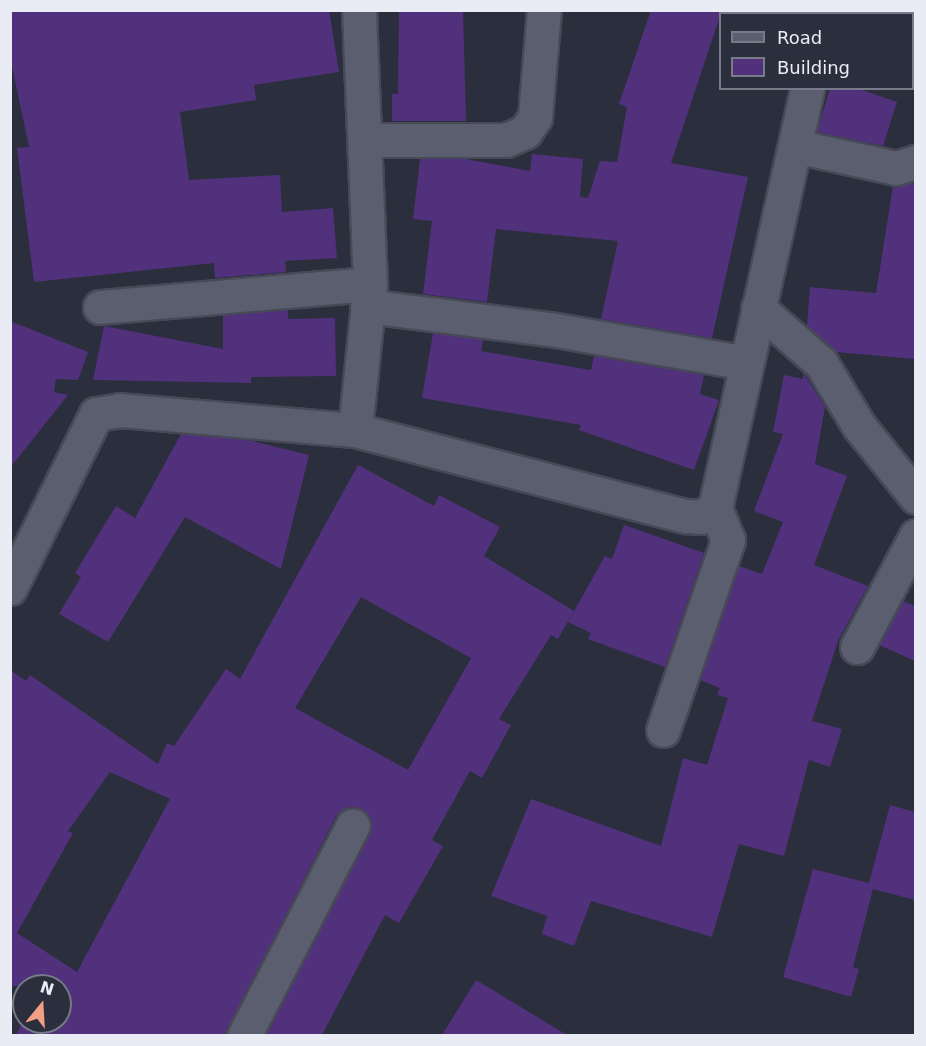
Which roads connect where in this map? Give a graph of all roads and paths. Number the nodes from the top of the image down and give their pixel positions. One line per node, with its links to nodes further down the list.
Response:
1 (359, 10): 4 (street)
2 (544, 10): 4 (street)
3 (807, 90): 5 (street)
4 (367, 140): 7 (street)
5 (795, 146): 6 (street); 9 (street)
6 (915, 162)
7 (369, 295): 8 (street); 10 (street); 11 (street)
8 (100, 307)
9 (758, 308): 10 (street); 12 (street)
10 (746, 363): 13 (street)
11 (356, 430): 13 (street); 15 (street)
12 (915, 497)
13 (715, 508): 17 (street)
14 (915, 536): 16 (street)
15 (10, 588)
16 (857, 647)
17 (663, 730)
18 (353, 825): 19 (street)
19 (244, 1035)

